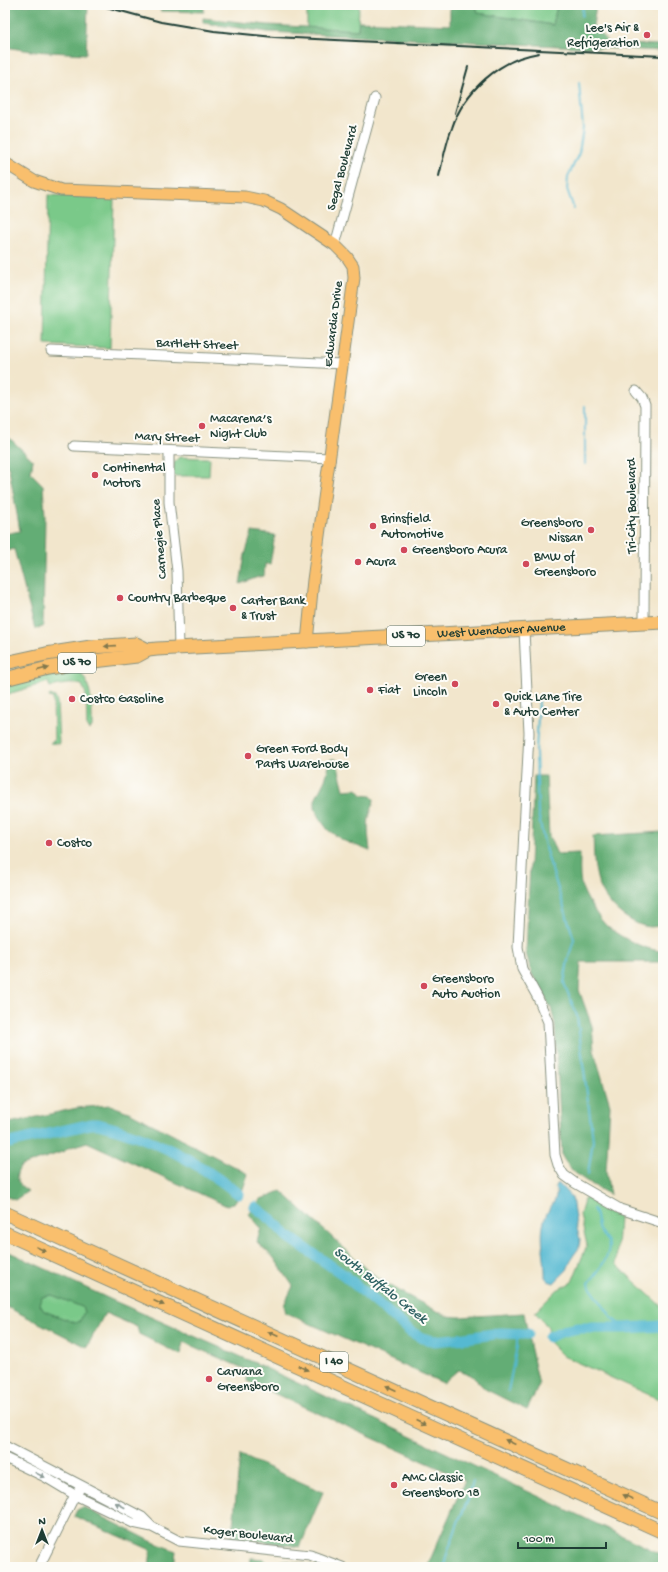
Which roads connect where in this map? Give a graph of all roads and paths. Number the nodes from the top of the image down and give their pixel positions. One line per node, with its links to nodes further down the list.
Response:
1 (375, 98): 3 (street, Segal Boulevard)
2 (5, 163): 3 (main road, Edwardia Drive)
3 (335, 245): 5 (main road, Edwardia Drive)
4 (51, 351): 5 (street, Bartlett Street)
5 (343, 364): 9 (main road, Edwardia Drive)
6 (636, 391): 11 (street, Tri-City Boulevard)
7 (74, 446): 8 (street, Mary Street)
8 (169, 451): 9 (street, Mary Street); 14 (street, Carnegie Place)
9 (330, 458): 13 (main road, Edwardia Drive)
10 (663, 622): 11 (highway, West Wendover Avenue / US 70)
11 (644, 623): 12 (highway, West Wendover Avenue / US 70)
12 (524, 630): 13 (highway, West Wendover Avenue / US 70); 19 (street)
13 (307, 642): 14 (highway, West Wendover Avenue / US 70)
14 (179, 648): 15 (highway, West Wendover Avenue / US 70)
15 (148, 650): 16 (highway, West Wendover Avenue / US 70, one-way to 16); 17 (highway, West Wendover Avenue / US 70, one-way to 15)
16 (5, 662)
17 (5, 679)
18 (5, 1213): 25 (highway, I 40, one-way to 18)
19 (663, 1223)
20 (5, 1233): 27 (highway, I 40, one-way to 27)
21 (5, 1446): 23 (street, Koger Boulevard)
22 (5, 1458): 24 (street, Koger Boulevard, one-way to 24)
23 (82, 1486): 24 (street); 26 (street, Koger Boulevard, one-way to 23)
24 (74, 1495): 26 (street, Koger Boulevard); 28 (street)
25 (663, 1513)
26 (152, 1526): 29 (street, Koger Boulevard)
27 (663, 1532)
28 (39, 1567)
29 (342, 1567)

